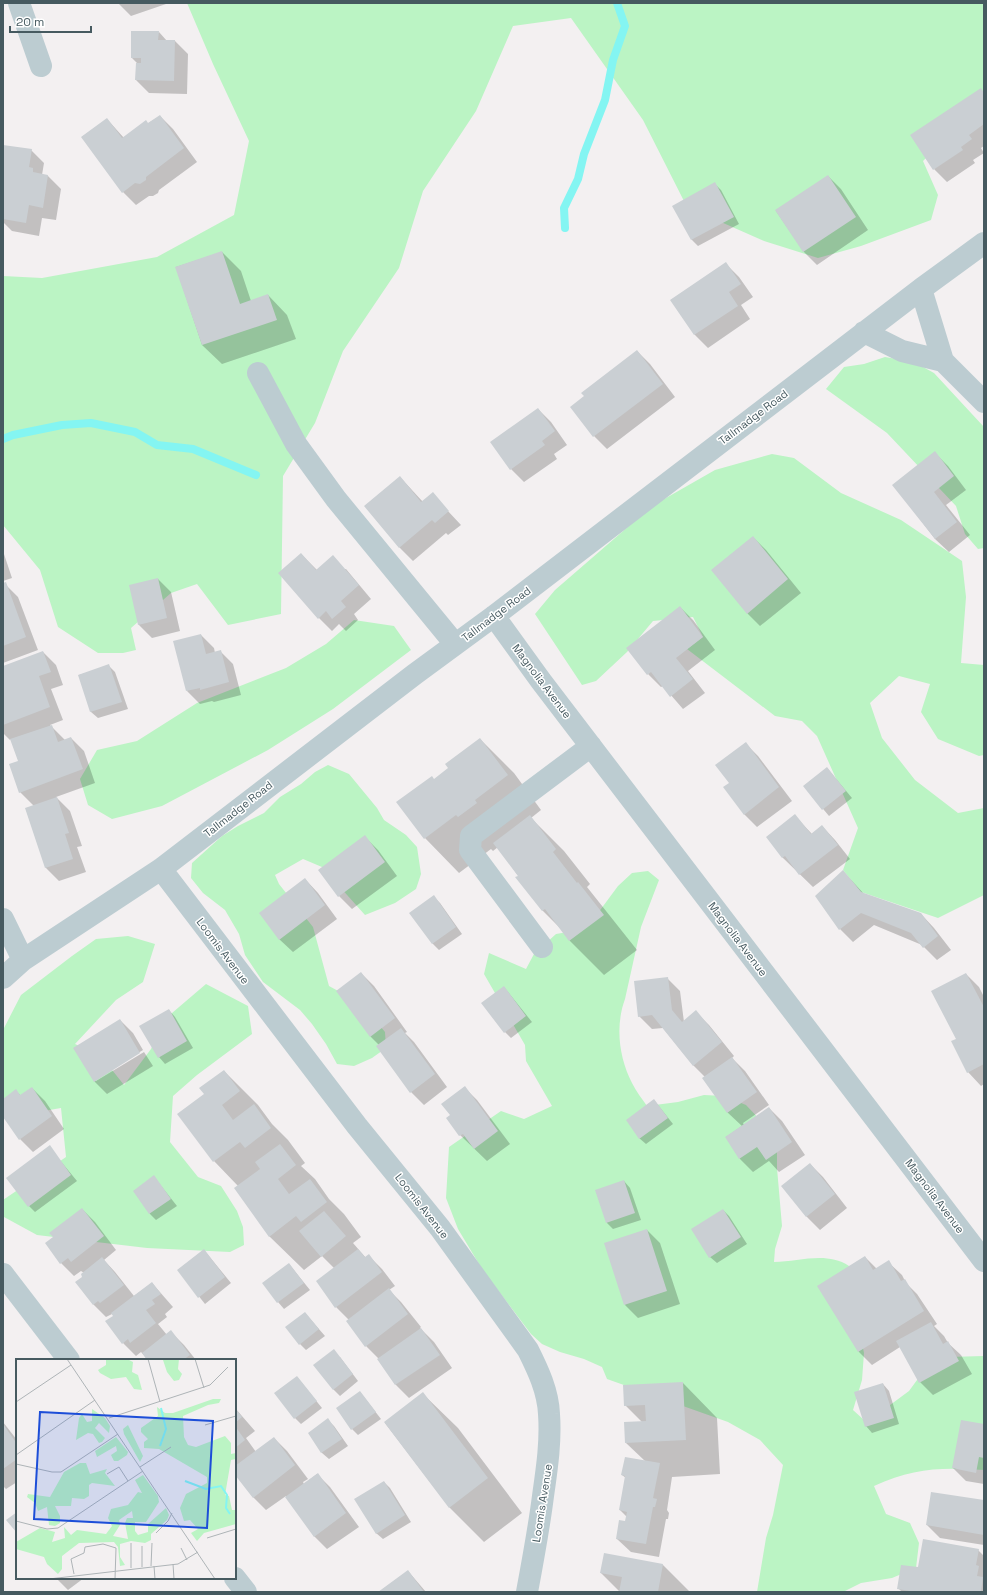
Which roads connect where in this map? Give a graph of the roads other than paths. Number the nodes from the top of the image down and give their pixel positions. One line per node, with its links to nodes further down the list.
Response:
1 (19, 3): 2 (street)
2 (41, 66)
3 (984, 243): 4 (street, Tallmadge Road)
4 (921, 289): 5 (street, Tallmadge Road); 6 (street)
5 (864, 332): 6 (street); 9 (street, Tallmadge Road)
6 (943, 362): 8 (street)
7 (258, 374): 10 (street)
8 (984, 402)
9 (494, 616): 10 (street, Tallmadge Road); 11 (street, Magnolia Avenue)
10 (455, 644): 12 (street, Tallmadge Road)
11 (591, 746): 14 (street); 17 (street, Magnolia Avenue)
12 (161, 869): 15 (street, Tallmadge Road); 22 (street, Loomis Avenue)
13 (3, 919): 15 (street)
14 (542, 947)
15 (23, 960): 16 (street, Tallmadge Road)
16 (3, 978)
17 (984, 1261)
18 (3, 1274): 19 (street)
19 (68, 1359)
20 (236, 1579): 21 (street)
21 (246, 1592)
22 (527, 1592)

